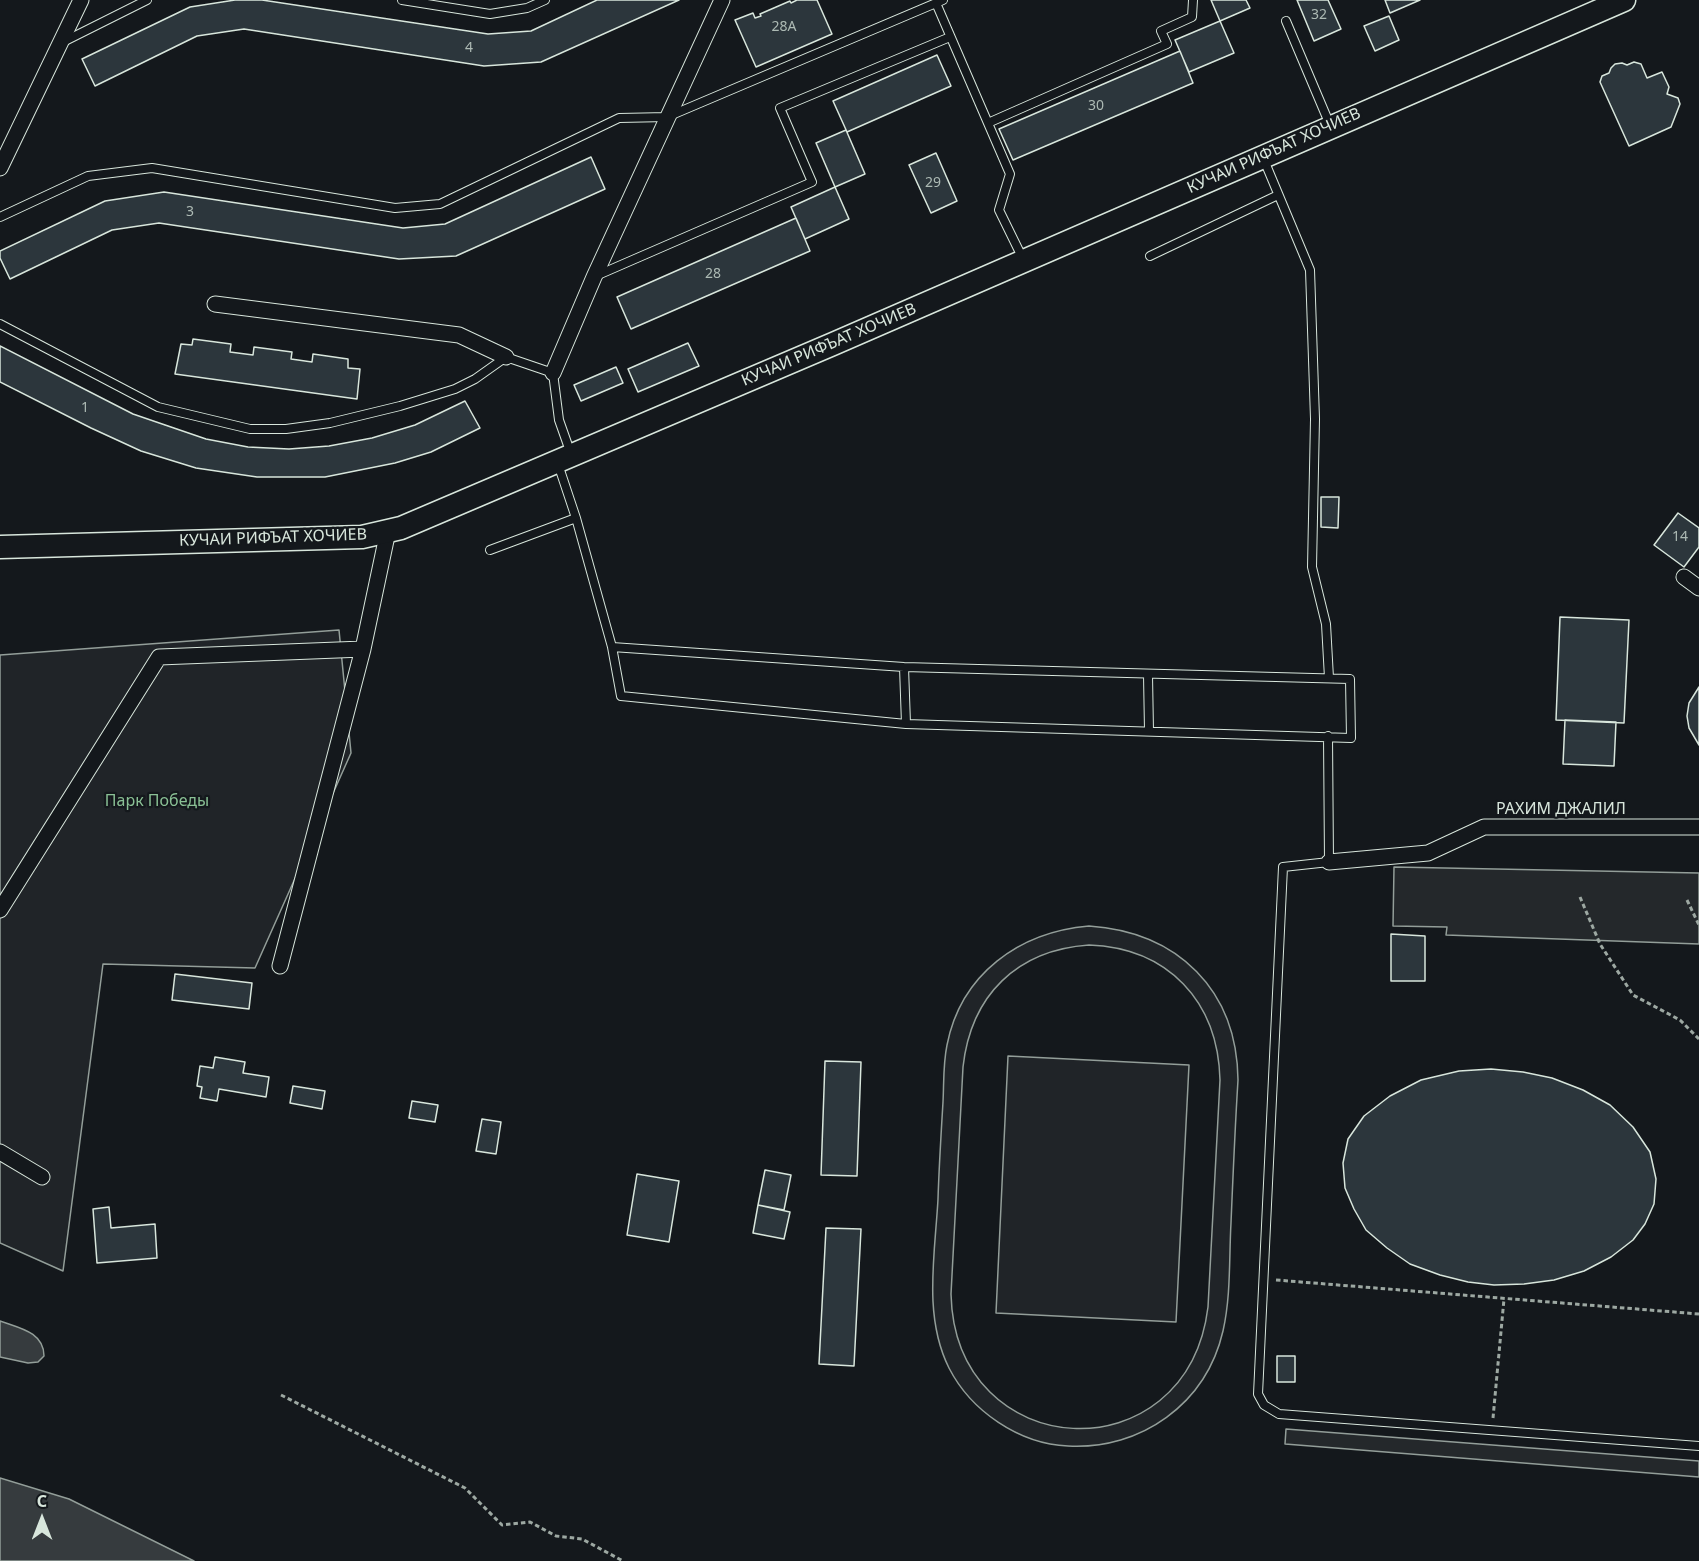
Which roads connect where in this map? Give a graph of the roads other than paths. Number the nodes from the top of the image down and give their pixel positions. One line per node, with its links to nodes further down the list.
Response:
1 (81, 0): 11 (street)
2 (147, 0): 11 (lane)
3 (402, 0): 4 (lane)
4 (545, 0)
5 (722, 0): 12 (street)
6 (1193, 0): 13 (lane)
7 (1624, 0): 14 (main road, КУЧАИ РИФЪАТ ХОЧИЕВ)
8 (940, 2): 10 (lane); 12 (lane)
9 (1286, 21): 14 (lane)
10 (950, 37): 13 (lane); 21 (lane)
11 (59, 44): 16 (street)
12 (667, 117): 18 (lane); 21 (street)
13 (988, 123): 20 (lane)
14 (1330, 127): 15 (main road, КУЧАИ РИФЪАТ ХОЧИЕВ)
15 (1263, 156): 17 (lane); 20 (main road, КУЧАИ РИФЪАТ ХОЧИЕВ)
16 (0, 168)
17 (1278, 195): 19 (lane); 37 (lane)
18 (0, 217)
19 (1150, 256)
20 (1024, 260): 26 (main road, КУЧАИ РИФЪАТ ХОЧИЕВ)
21 (594, 277): 25 (street)
22 (215, 304): 24 (street)
23 (0, 324): 24 (lane)
24 (506, 357): 25 (lane)
25 (553, 373): 26 (lane)
26 (564, 459): 27 (lane); 28 (main road, КУЧАИ РИФЪАТ ХОЧИЕВ)
27 (576, 518): 30 (lane); 33 (lane)
28 (388, 531): 29 (main road, КУЧАИ РИФЪАТ ХОЧИЕВ); 34 (street)
29 (0, 547)
30 (490, 550)
31 (1684, 577): 32 (street)
32 (1699, 588)
33 (612, 646): 35 (lane); 38 (lane)
34 (363, 649): 43 (street); 44 (street)
35 (904, 667): 36 (lane); 38 (lane)
36 (1148, 675): 37 (lane); 39 (lane)
37 (1329, 678): 40 (lane)
38 (906, 724): 39 (lane)
39 (1149, 731): 40 (lane)
40 (1328, 736): 42 (lane)
41 (1699, 827): 42 (street, РАХИМ ДЖАЛИЛ)
42 (1329, 862): 47 (lane)
43 (0, 910)
44 (280, 966)
45 (0, 1152): 46 (street)
46 (42, 1177)
47 (1699, 1446)

